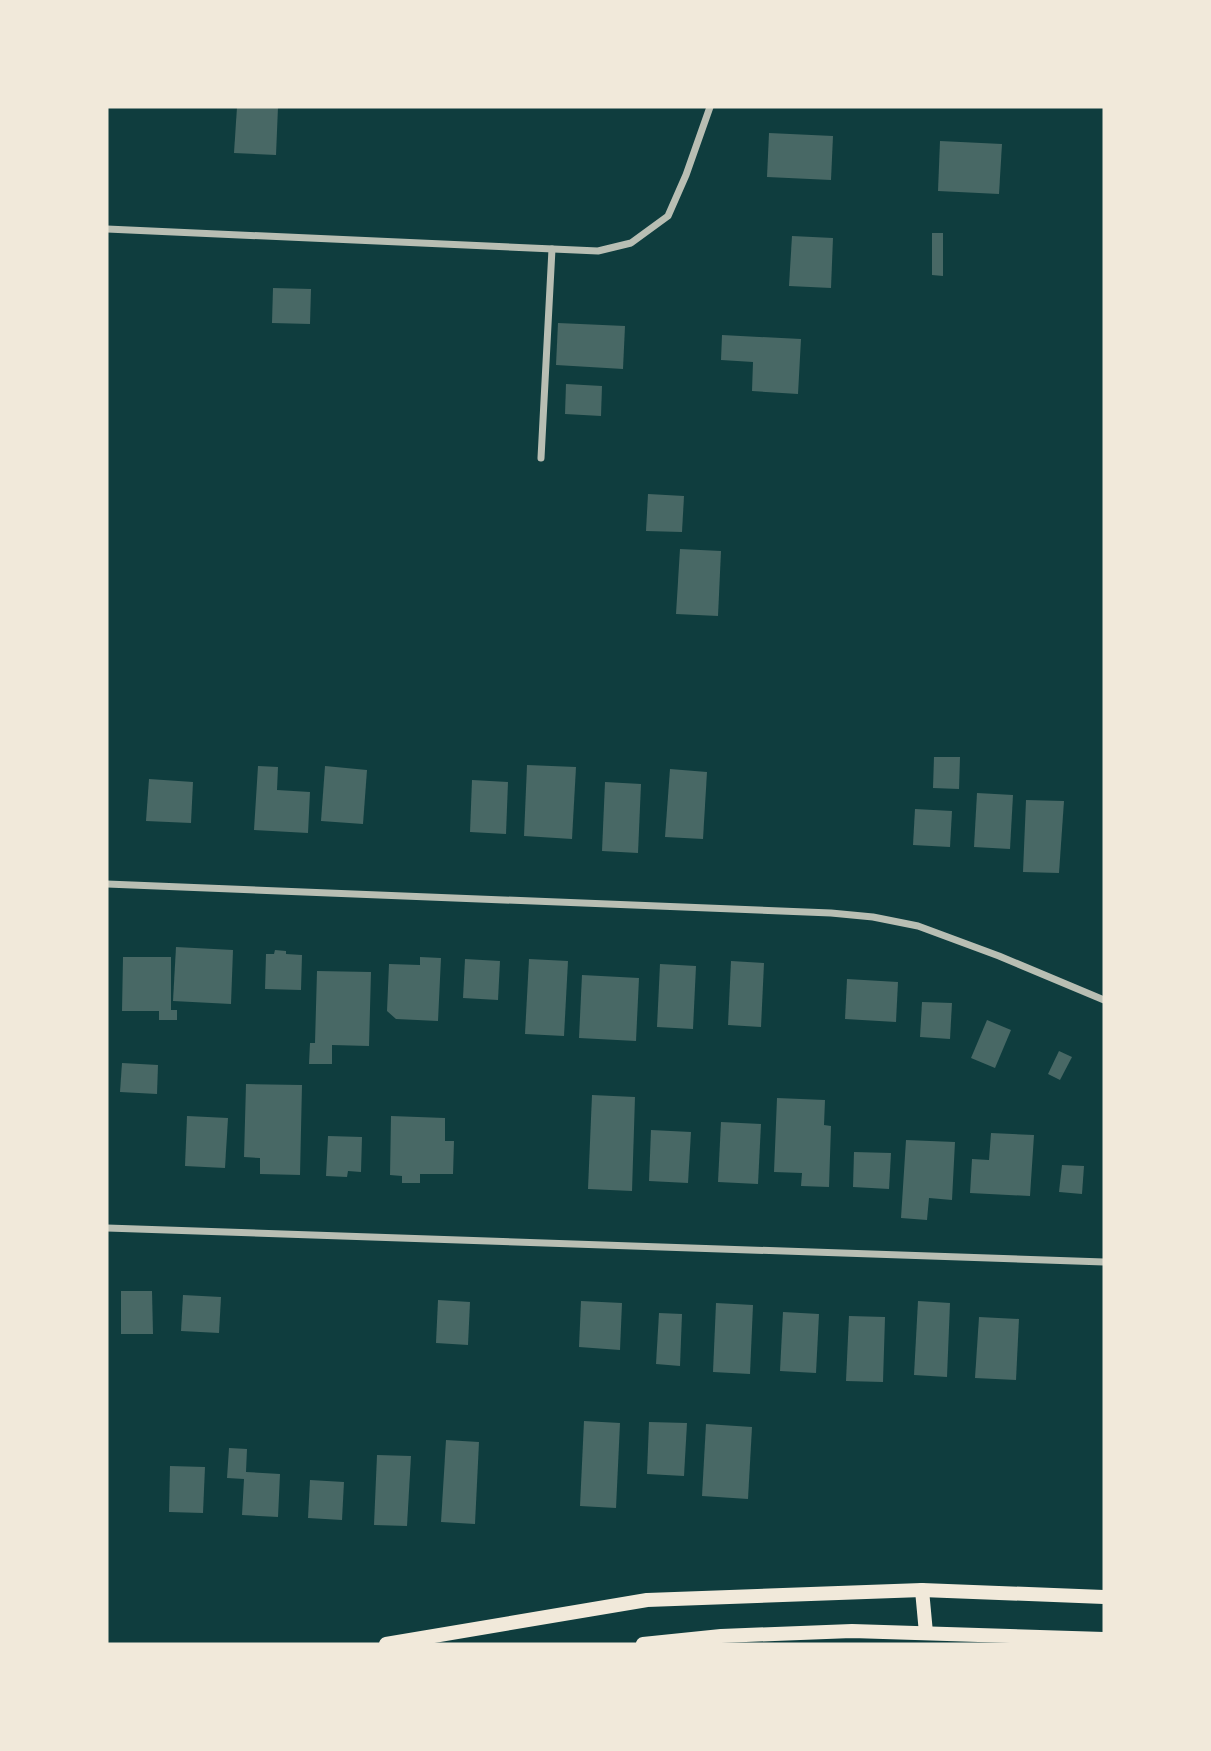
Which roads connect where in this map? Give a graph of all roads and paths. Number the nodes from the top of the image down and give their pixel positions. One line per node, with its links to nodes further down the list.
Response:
1 (710, 107): 3 (street)
2 (107, 229): 3 (street)
3 (552, 249): 4 (street)
4 (541, 458)
5 (107, 884): 6 (street)
6 (1104, 1000)
7 (107, 1228): 8 (street)
8 (1104, 1262)
9 (922, 1590): 10 (main road); 11 (main road); 12 (main road)
10 (1104, 1597)
11 (926, 1633): 13 (main road); 15 (main road)
12 (474, 1637): 14 (main road)
13 (1104, 1639)
14 (386, 1644)
15 (643, 1644)

